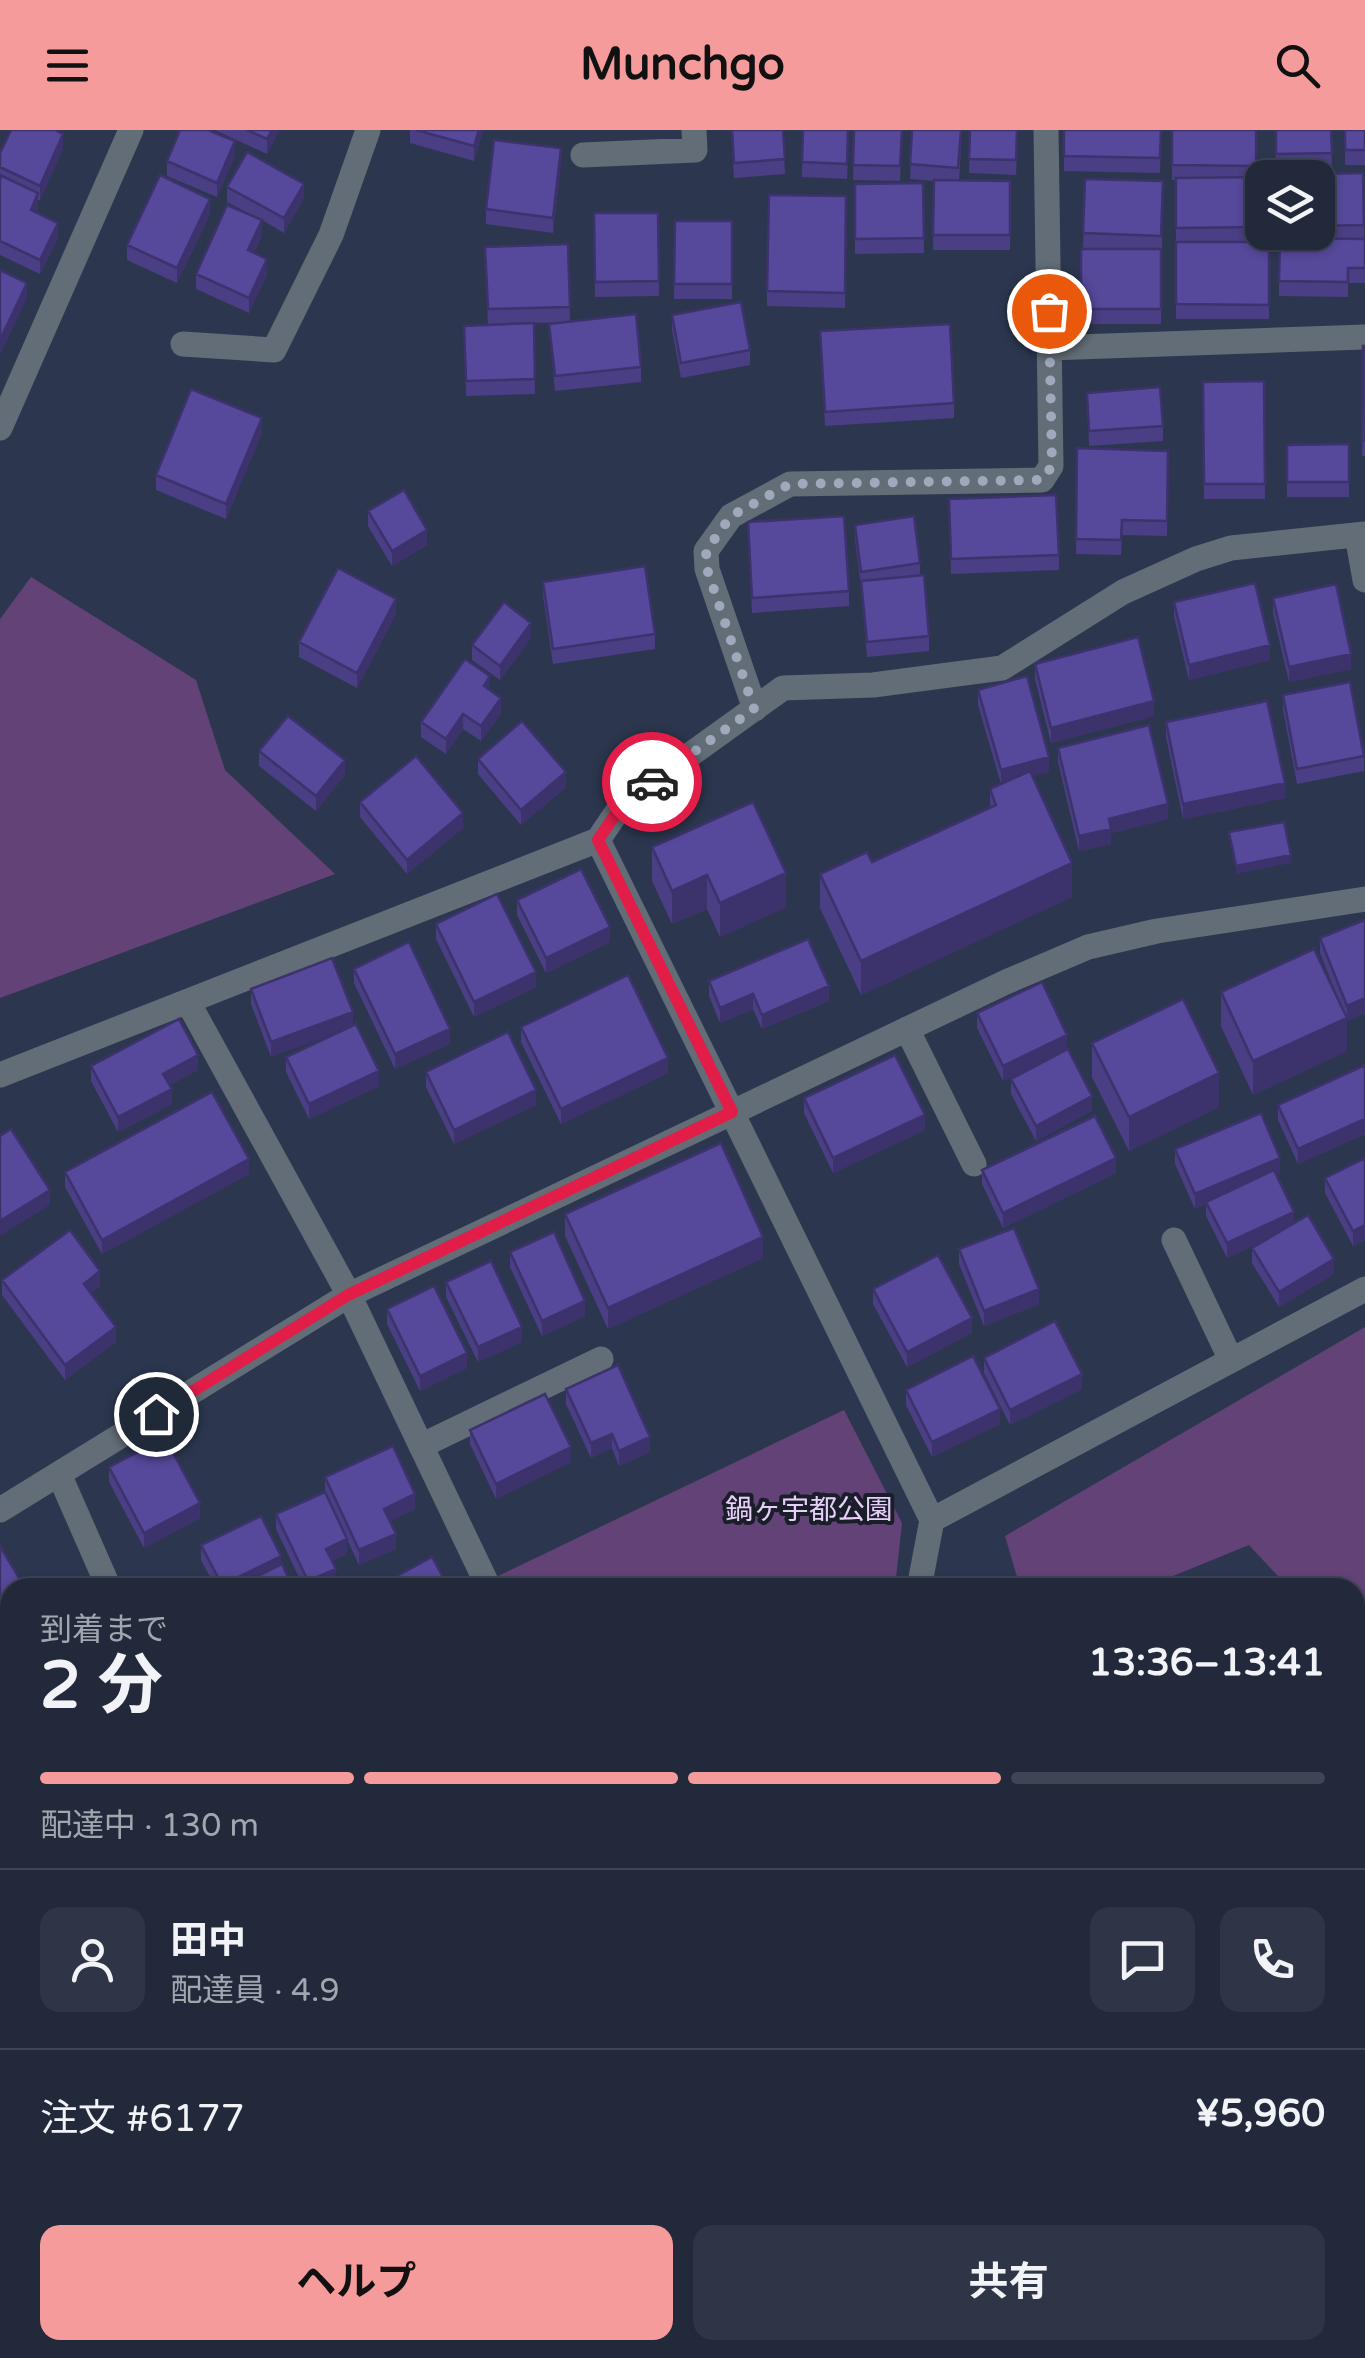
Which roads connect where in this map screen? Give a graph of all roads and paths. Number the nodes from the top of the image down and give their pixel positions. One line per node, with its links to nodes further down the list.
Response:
1 (131, 130): 9 (street)
2 (368, 130): 7 (street)
3 (694, 130): 5 (street)
4 (1046, 130): 8 (street)
5 (583, 155)
6 (1365, 337): 8 (street)
7 (183, 344)
8 (1049, 348): 12 (street)
9 (0, 428)
10 (1361, 535): 11 (street); 12 (street)
11 (1365, 580)
12 (754, 709): 13 (street)
13 (598, 840): 15 (street); 18 (street)
14 (1365, 899): 16 (street)
15 (188, 1002): 17 (street); 22 (street)
16 (907, 1029): 18 (street); 19 (street)
17 (0, 1076)
18 (732, 1112): 22 (street); 28 (street)
19 (974, 1164)
20 (1174, 1240): 24 (street)
21 (1365, 1289): 24 (street)
22 (348, 1295): 25 (street); 26 (street)
23 (601, 1359): 25 (street)
24 (1231, 1360): 28 (street)
25 (421, 1446): 30 (street)
26 (59, 1474): 27 (street); 29 (street)
27 (0, 1510)
28 (932, 1520): 31 (street)
29 (105, 1578)
30 (484, 1578)
31 (920, 1578)

